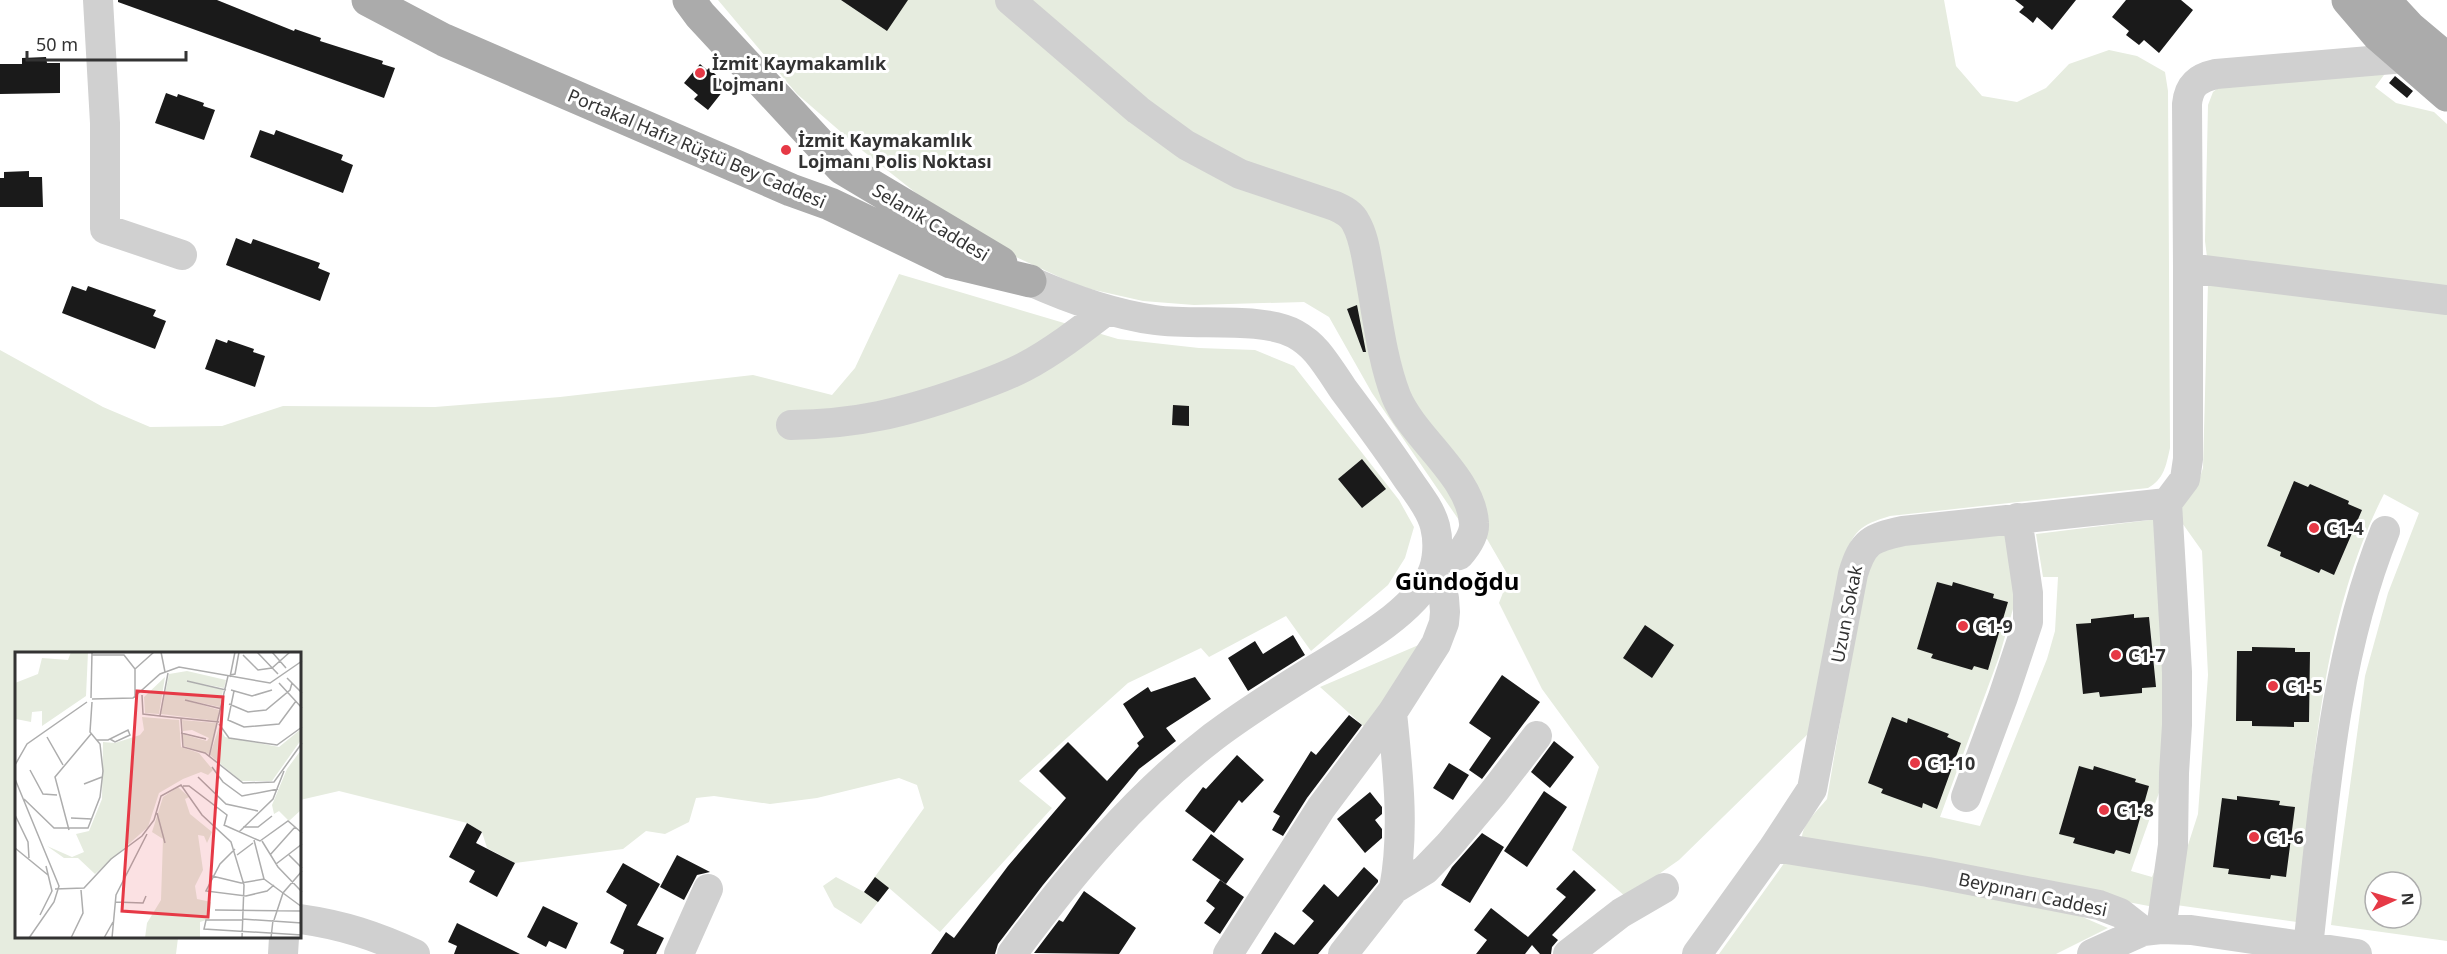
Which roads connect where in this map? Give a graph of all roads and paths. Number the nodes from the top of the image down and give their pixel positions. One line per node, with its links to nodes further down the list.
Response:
1 (98, 0): 9 (street)
2 (368, 0): 11 (main road, Portakal Hafız Rüştü Bey Caddesi)
3 (689, 0): 11 (main road, Selanik Caddesi)
4 (1010, 0): 18 (street)
5 (2369, 5): 6 (main road); 7 (main road)
6 (2404, 58): 8 (main road); 10 (street)
7 (2447, 59)
8 (2447, 96)
9 (182, 255)
10 (2188, 268): 12 (street); 15 (street)
11 (1030, 281): 13 (street)
12 (2447, 300)
13 (1107, 310): 14 (street); 18 (street)
14 (791, 425)
15 (2168, 503): 16 (street, Uzun Sokak); 27 (street)
16 (2017, 518): 21 (street); 22 (street, Uzun Sokak)
17 (2385, 531): 29 (street)
18 (1434, 567): 19 (street); 33 (street)
19 (1392, 713): 25 (street); 34 (street)
20 (1538, 735): 25 (street)
21 (1966, 796)
22 (1774, 847): 27 (street, Beypınarı Caddesi); 37 (street, Uzun Sokak)
23 (1664, 888): 36 (street)
24 (708, 889): 32 (street)
25 (1394, 889): 35 (street)
26 (302, 919): 31 (street)
27 (2152, 930): 29 (street); 38 (street)
28 (284, 939): 30 (street)
29 (2308, 947): 39 (street)
30 (283, 954)
31 (415, 954)
32 (679, 954)
33 (1012, 954)
34 (1228, 954)
35 (1343, 954)
36 (1568, 954)
37 (1698, 954)
38 (2092, 954)
39 (2357, 954)

